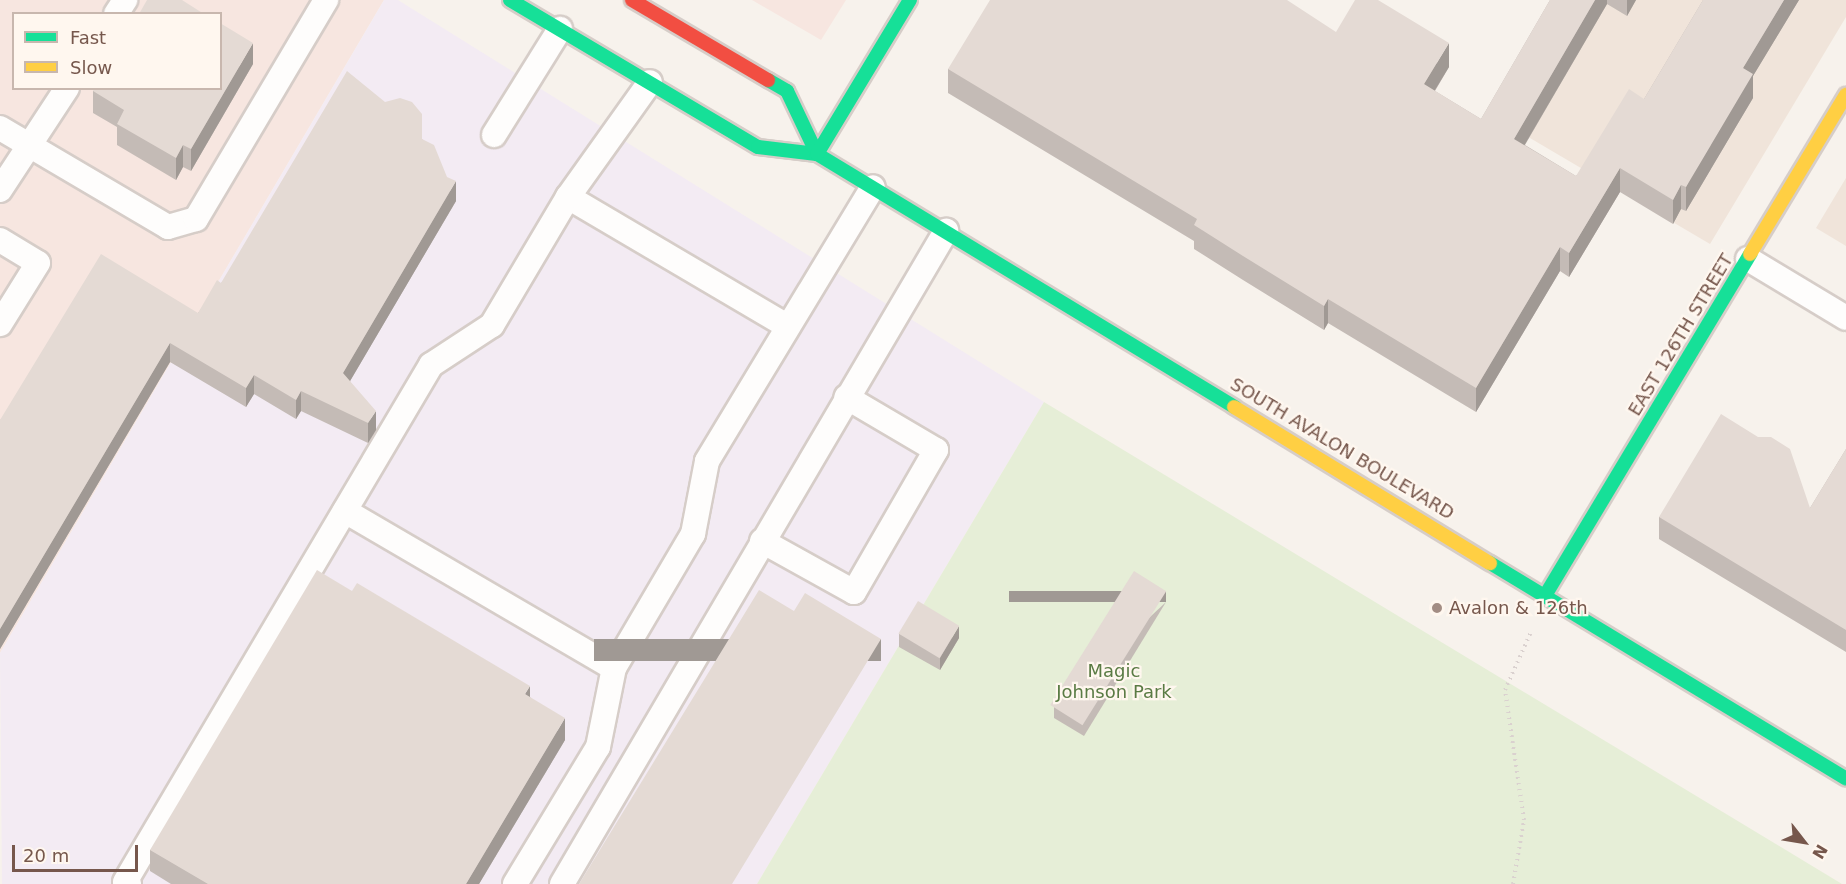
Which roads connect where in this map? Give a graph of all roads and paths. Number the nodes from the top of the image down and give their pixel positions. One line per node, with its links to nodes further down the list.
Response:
1 (326, 0): 11 (lane)
2 (510, 0): 5 (main road, SOUTH AVALON BOULEVARD)
3 (632, 0): 12 (main road)
4 (910, 0): 12 (main road)
5 (560, 29): 6 (main road, SOUTH AVALON BOULEVARD); 10 (lane)
6 (650, 82): 12 (main road, SOUTH AVALON BOULEVARD); 15 (lane)
7 (66, 90): 11 (lane)
8 (1846, 95): 18 (main road, EAST 126TH STREET)
9 (0, 128): 11 (lane)
10 (494, 135)
11 (29, 146): 14 (lane)
12 (817, 154): 13 (main road, SOUTH AVALON BOULEVARD)
13 (873, 188): 16 (main road, SOUTH AVALON BOULEVARD); 21 (lane)
14 (0, 190)
15 (568, 196): 21 (lane); 23 (lane)
16 (946, 231): 22 (lane); 25 (main road, SOUTH AVALON BOULEVARD)
17 (0, 240): 20 (lane)
18 (1748, 259): 19 (lane); 25 (main road, EAST 126TH STREET)
19 (1846, 318)
20 (0, 324)
21 (787, 326): 26 (lane)
22 (846, 398): 24 (lane); 24 (lane)
23 (345, 511): 26 (lane); 28 (lane)
24 (762, 541): 30 (lane)
25 (1546, 594): 27 (main road, SOUTH AVALON BOULEVARD); 31 (path)
26 (614, 668): 29 (lane)
27 (1846, 778)
28 (129, 884)
29 (515, 884)
30 (562, 884)
31 (1513, 884)

